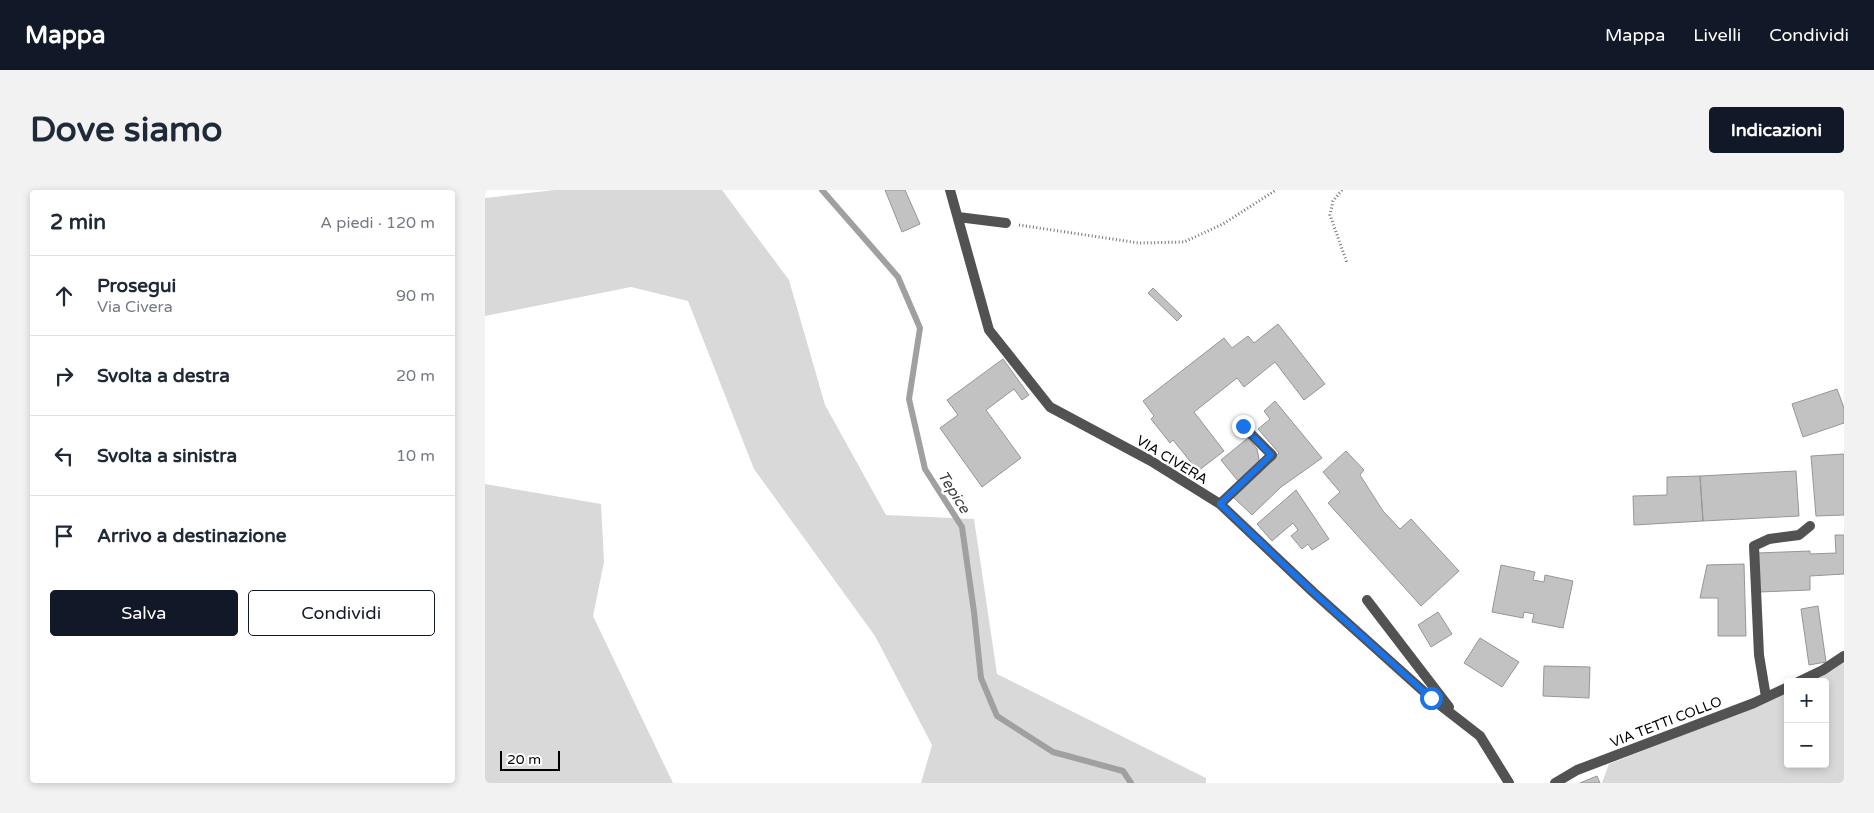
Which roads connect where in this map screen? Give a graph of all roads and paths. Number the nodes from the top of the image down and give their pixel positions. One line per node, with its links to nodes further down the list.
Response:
1 (950, 190): 4 (street, VIA CIVERA)
2 (1276, 190): 5 (path)
3 (1342, 190): 6 (path)
4 (958, 217): 5 (street); 8 (street, VIA CIVERA)
5 (1007, 223)
6 (1347, 263)
7 (1243, 426): 8 (street)
8 (1220, 504): 15 (street, VIA CIVERA)
9 (1811, 526): 14 (street)
10 (1367, 600): 15 (street)
11 (1844, 656): 12 (street)
12 (1806, 678)
13 (1784, 689): 14 (street, VIA TETTI COLLO)
14 (1766, 697): 17 (street, VIA TETTI COLLO)
15 (1457, 718): 16 (street, VIA CIVERA)
16 (1509, 783)
17 (1555, 783)

